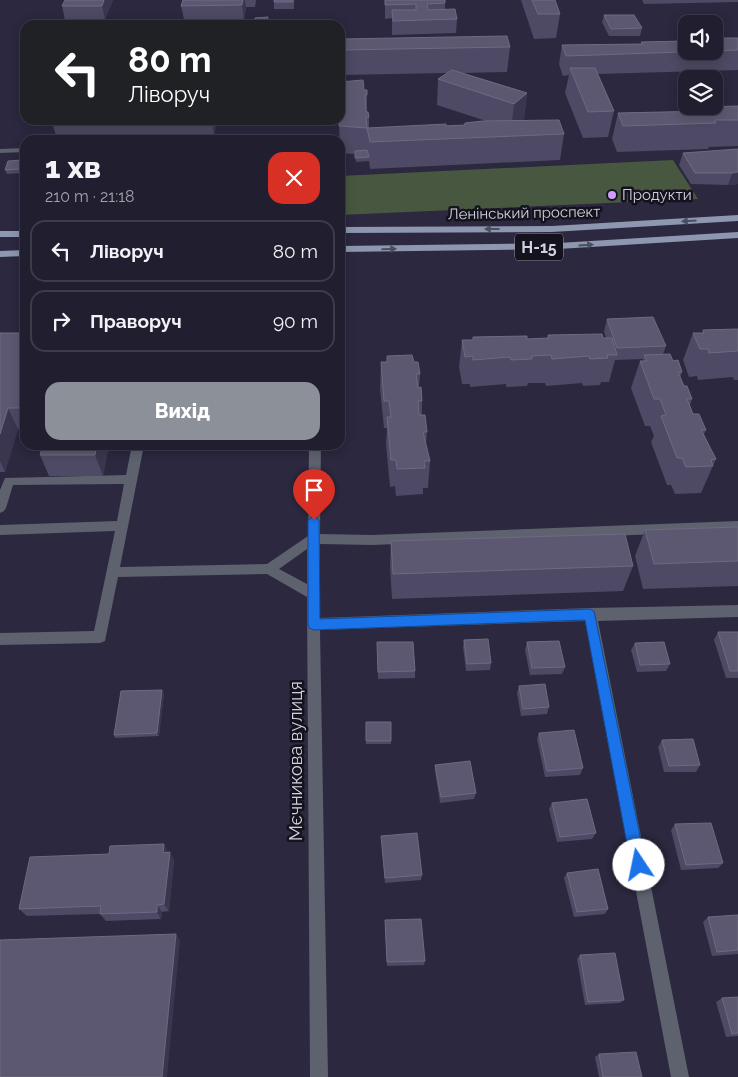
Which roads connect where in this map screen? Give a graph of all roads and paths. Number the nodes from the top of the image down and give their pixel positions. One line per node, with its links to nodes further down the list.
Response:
1 (20, 150): 2 (street)
2 (0, 151)
3 (738, 218): 4 (main road, Ленінський проспект / Н-15, one-way to 4)
4 (345, 230)
5 (0, 234): 6 (main road)
6 (20, 234)
7 (738, 235): 8 (main road, Ленінський проспект / Н-15, one-way to 7)
8 (345, 249)
9 (0, 254): 10 (main road)
10 (20, 254)
11 (137, 450): 13 (street)
12 (315, 450): 20 (street, Мєчникова вулиця)
13 (132, 479): 15 (street); 17 (street)
14 (0, 480): 15 (street)
15 (17, 480): 16 (street)
16 (0, 508)
17 (122, 526): 19 (street); 22 (street)
18 (738, 526): 20 (street)
19 (0, 530)
20 (314, 539): 21 (street); 23 (street, Мєчникова вулиця)
21 (270, 569): 22 (street); 23 (street)
22 (113, 572): 27 (street)
23 (314, 595): 26 (street, Мєчникова вулиця)
24 (738, 611): 25 (street)
25 (590, 614): 26 (street); 29 (street)
26 (314, 624): 28 (street, Мєчникова вулиця)
27 (0, 639)
28 (319, 1077)
29 (680, 1077)

